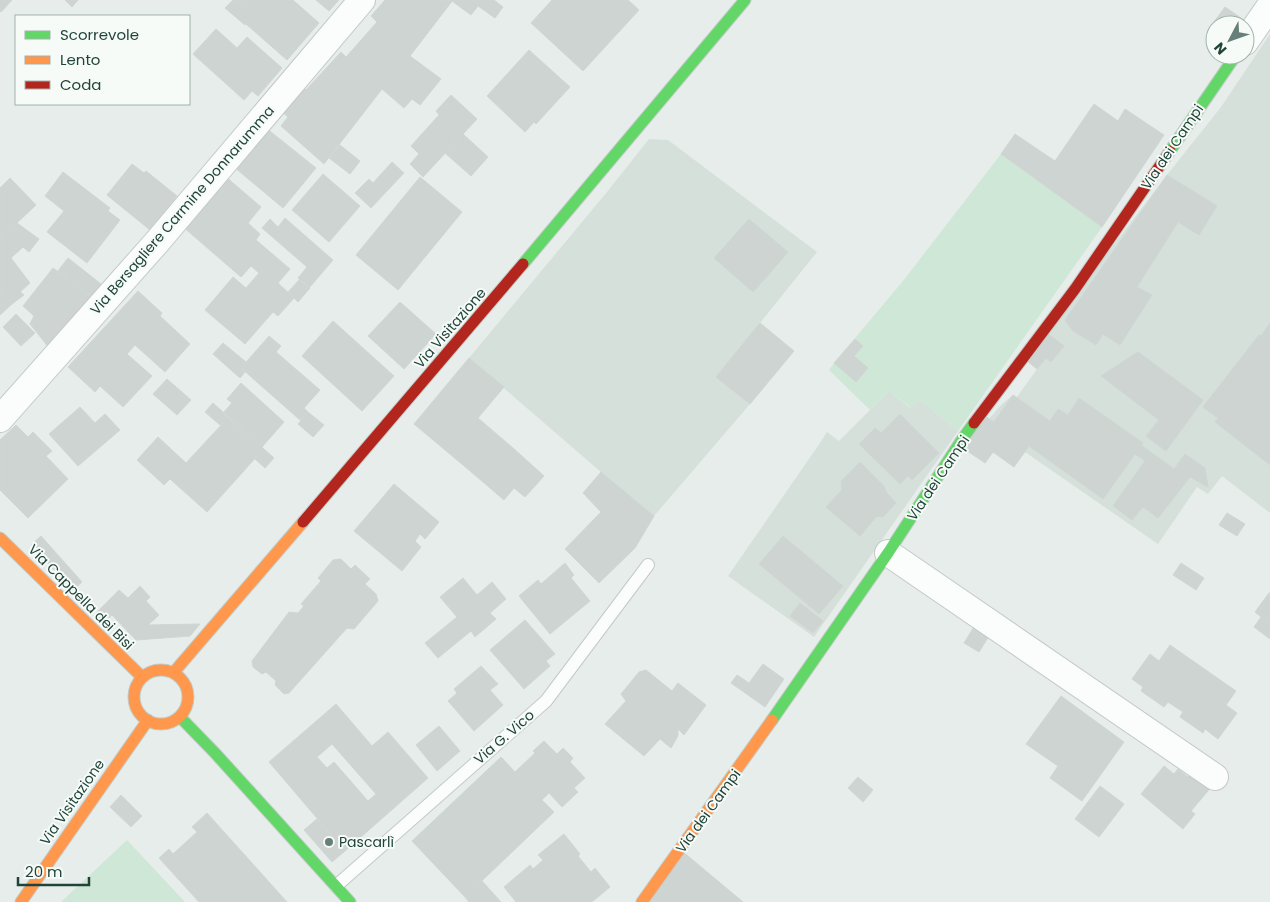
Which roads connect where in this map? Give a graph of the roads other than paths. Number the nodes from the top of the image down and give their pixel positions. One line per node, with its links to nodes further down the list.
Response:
1 (362, 0): 6 (street, Via Bersagliere Carmine Donnarumma)
2 (745, 0): 10 (street, Via Visitazione)
3 (1270, 6): 4 (street)
4 (1255, 28)
5 (1229, 65): 8 (street, Via dei Campi)
6 (0, 419)
7 (0, 538): 11 (street, Via Cappella dei Bisi)
8 (888, 553): 14 (street); 18 (street, Via dei Campi)
9 (648, 565): 15 (lane, Via G. Vico)
10 (174, 672): 11 (street); 12 (street)
11 (142, 677): 13 (street)
12 (180, 717): 13 (street); 15 (street)
13 (148, 720): 16 (street, Via Visitazione)
14 (1215, 777)
15 (336, 886): 17 (street)
16 (21, 902)
17 (350, 902)
18 (642, 902)

